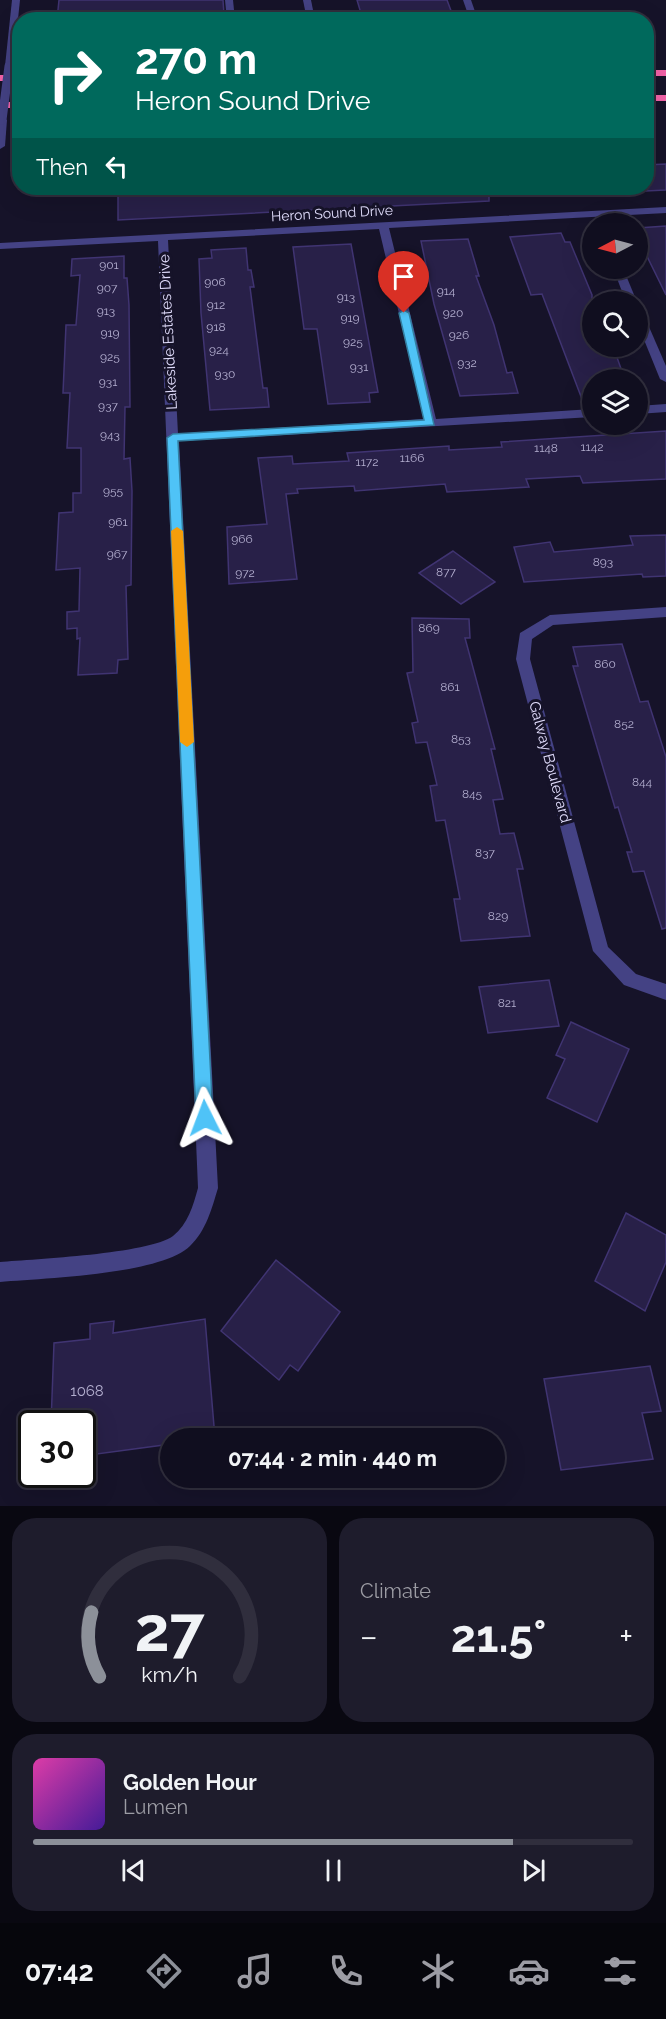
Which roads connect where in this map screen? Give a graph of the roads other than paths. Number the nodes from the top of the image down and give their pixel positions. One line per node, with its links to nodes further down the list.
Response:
1 (12, 49): 2 (street, bridge)
2 (0, 146)
3 (666, 210): 4 (street, Heron Sound Drive)
4 (643, 213)
5 (582, 219): 6 (street, Heron Sound Drive)
6 (383, 225): 7 (street, Heron Sound Drive); 14 (street)
7 (163, 237): 8 (street, Heron Sound Drive); 15 (street, Lakeside Estates Drive)
8 (0, 246)
9 (648, 337): 10 (street)
10 (666, 379)
11 (666, 408): 12 (street)
12 (648, 409)
13 (582, 414): 14 (street)
14 (431, 423): 15 (street)
15 (173, 438): 18 (street, Lakeside Estates Drive)
16 (666, 612): 17 (street, Galway Boulevard)
17 (666, 992)
18 (0, 1272)

